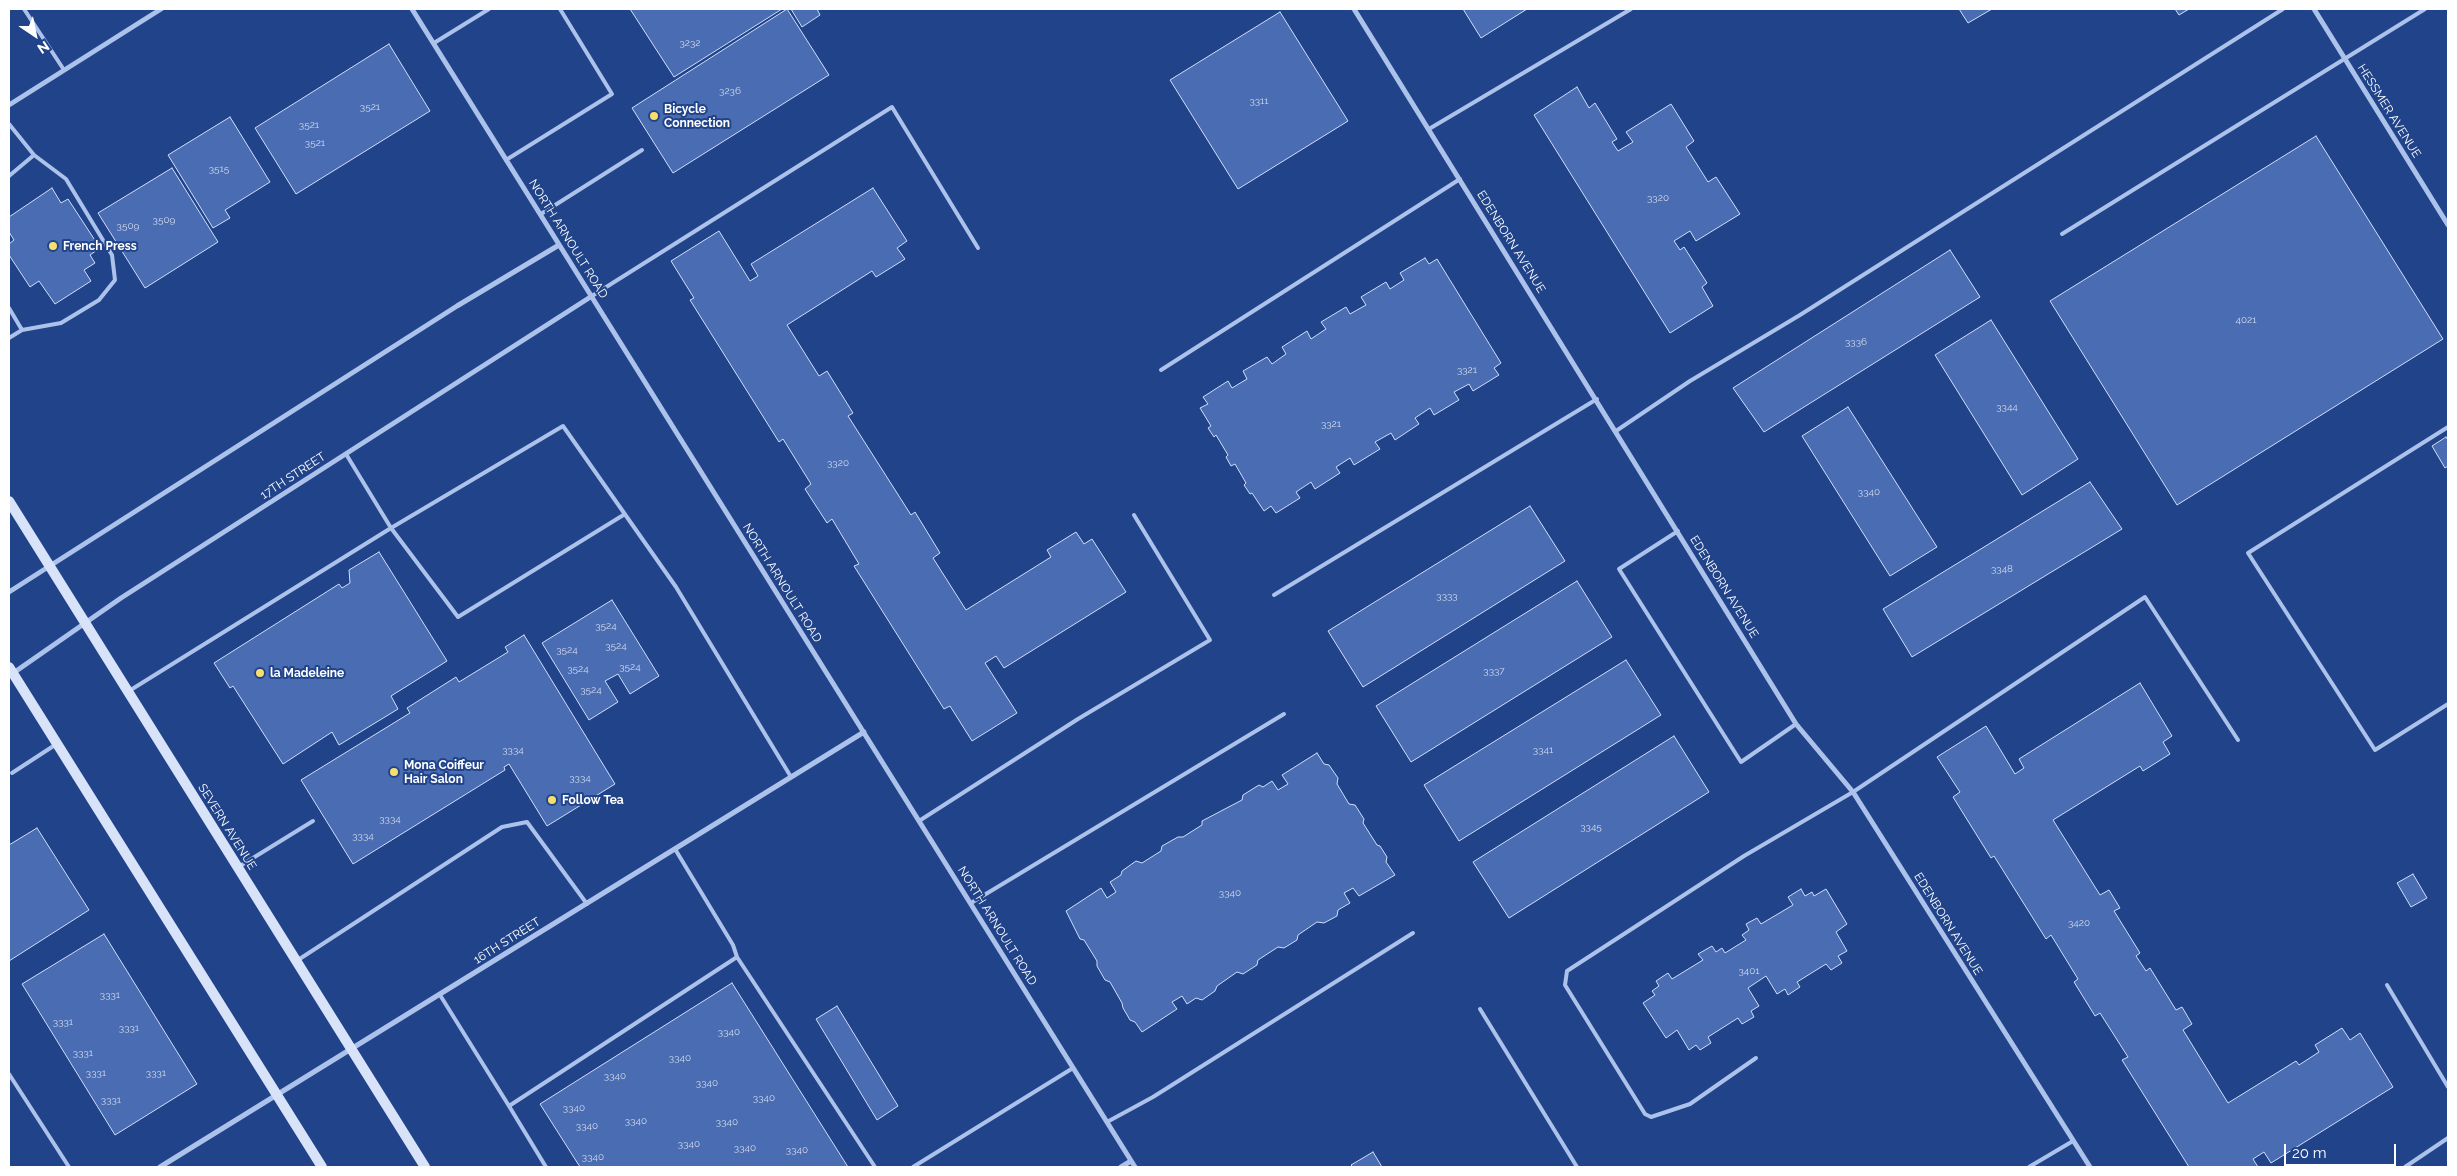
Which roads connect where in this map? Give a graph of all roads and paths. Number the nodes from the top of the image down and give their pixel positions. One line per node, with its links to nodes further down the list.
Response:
1 (24, 9): 13 (lane)
2 (162, 9): 13 (street)
3 (412, 9): 11 (street, NORTH ARNOULT ROAD)
4 (490, 9): 11 (lane)
5 (560, 9): 19 (lane)
6 (1354, 9): 16 (street, EDENBORN AVENUE)
7 (1631, 9): 16 (lane)
8 (2283, 9): 34 (lane)
9 (2314, 9): 12 (street, HESSMER AVENUE)
10 (2426, 9): 12 (lane)
11 (434, 43): 19 (street, NORTH ARNOULT ROAD)
12 (2344, 59): 23 (street, HESSMER AVENUE); 24 (lane)
13 (64, 70): 14 (street)
14 (9, 105)
15 (9, 124): 18 (lane)
16 (1429, 129): 21 (street, EDENBORN AVENUE)
17 (642, 150): 22 (lane)
18 (34, 156): 20 (lane); 29 (lane)
19 (506, 160): 22 (street, NORTH ARNOULT ROAD)
20 (9, 176)
21 (1460, 179): 31 (lane); 32 (street, EDENBORN AVENUE)
22 (541, 214): 25 (street, NORTH ARNOULT ROAD)
23 (2448, 224)
24 (2062, 234)
25 (559, 245): 27 (street, NORTH ARNOULT ROAD); 41 (street)
26 (978, 248): 27 (lane)
27 (592, 296): 35 (street, 17TH STREET); 50 (street, NORTH ARNOULT ROAD)
28 (9, 308): 29 (lane)
29 (22, 330): 30 (lane)
30 (9, 338)
31 (1161, 370)
32 (1597, 399): 34 (street, EDENBORN AVENUE); 43 (lane)
33 (2448, 427): 47 (lane)
34 (1616, 431): 40 (street, EDENBORN AVENUE)
35 (346, 454): 39 (lane); 44 (street, 17TH STREET)
36 (9, 501): 41 (street, SEVERN AVENUE)
37 (625, 514): 39 (lane); 39 (lane); 54 (lane)
38 (1134, 515): 57 (lane)
39 (391, 528): 46 (lane)
40 (1678, 531): 49 (street, EDENBORN AVENUE); 49 (lane)
41 (50, 566): 42 (street); 44 (street, SEVERN AVENUE)
42 (9, 592)
43 (1274, 595)
44 (84, 622): 45 (street, 17TH STREET); 46 (street, SEVERN AVENUE)
45 (10, 672): 52 (street)
46 (128, 692): 59 (street, SEVERN AVENUE)
47 (2448, 704)
48 (1284, 714): 60 (lane)
49 (1796, 724): 55 (street, EDENBORN AVENUE)
50 (864, 732): 54 (street, 16TH STREET); 57 (street, NORTH ARNOULT ROAD)
51 (2238, 740): 55 (lane)
52 (57, 744): 53 (lane); 73 (street)
53 (12, 773)
54 (792, 777): 58 (street, 16TH STREET)
55 (1853, 792): 69 (lane); 77 (street, EDENBORN AVENUE)
56 (313, 820): 59 (lane)
57 (919, 821): 60 (street, NORTH ARNOULT ROAD)
58 (675, 849): 61 (street, 16TH STREET); 63 (lane)
59 (238, 867): 64 (street, SEVERN AVENUE)
60 (971, 903): 70 (street, NORTH ARNOULT ROAD)
61 (587, 904): 64 (lane); 66 (street, 16TH STREET)
62 (1413, 933): 75 (lane)
63 (737, 957): 74 (lane); 84 (lane)
64 (296, 961): 68 (street, SEVERN AVENUE)
65 (2387, 985): 72 (lane)
66 (440, 995): 68 (street, 16TH STREET); 74 (lane)
67 (1480, 1009): 88 (lane)
68 (351, 1049): 73 (street, 16TH STREET); 82 (street, SEVERN AVENUE)
69 (1756, 1058)
70 (1073, 1068): 75 (street, NORTH ARNOULT ROAD); 85 (lane)
71 (9, 1074): 79 (lane)
72 (2448, 1087)
73 (277, 1095): 80 (street, 16TH STREET); 81 (street)
74 (510, 1106): 83 (lane)
75 (1107, 1122): 78 (street, NORTH ARNOULT ROAD)
76 (2448, 1138): 91 (lane)
77 (2073, 1141): 89 (lane); 90 (street, EDENBORN AVENUE)
78 (1131, 1161): 86 (street); 87 (street, NORTH ARNOULT ROAD)
79 (69, 1167)
80 (160, 1167)
81 (322, 1167)
82 (425, 1167)
83 (546, 1167)
84 (875, 1167)
85 (913, 1167)
86 (1121, 1167)
87 (1135, 1167)
88 (1577, 1167)
89 (2030, 1167)
90 (2090, 1167)
91 (2405, 1167)

